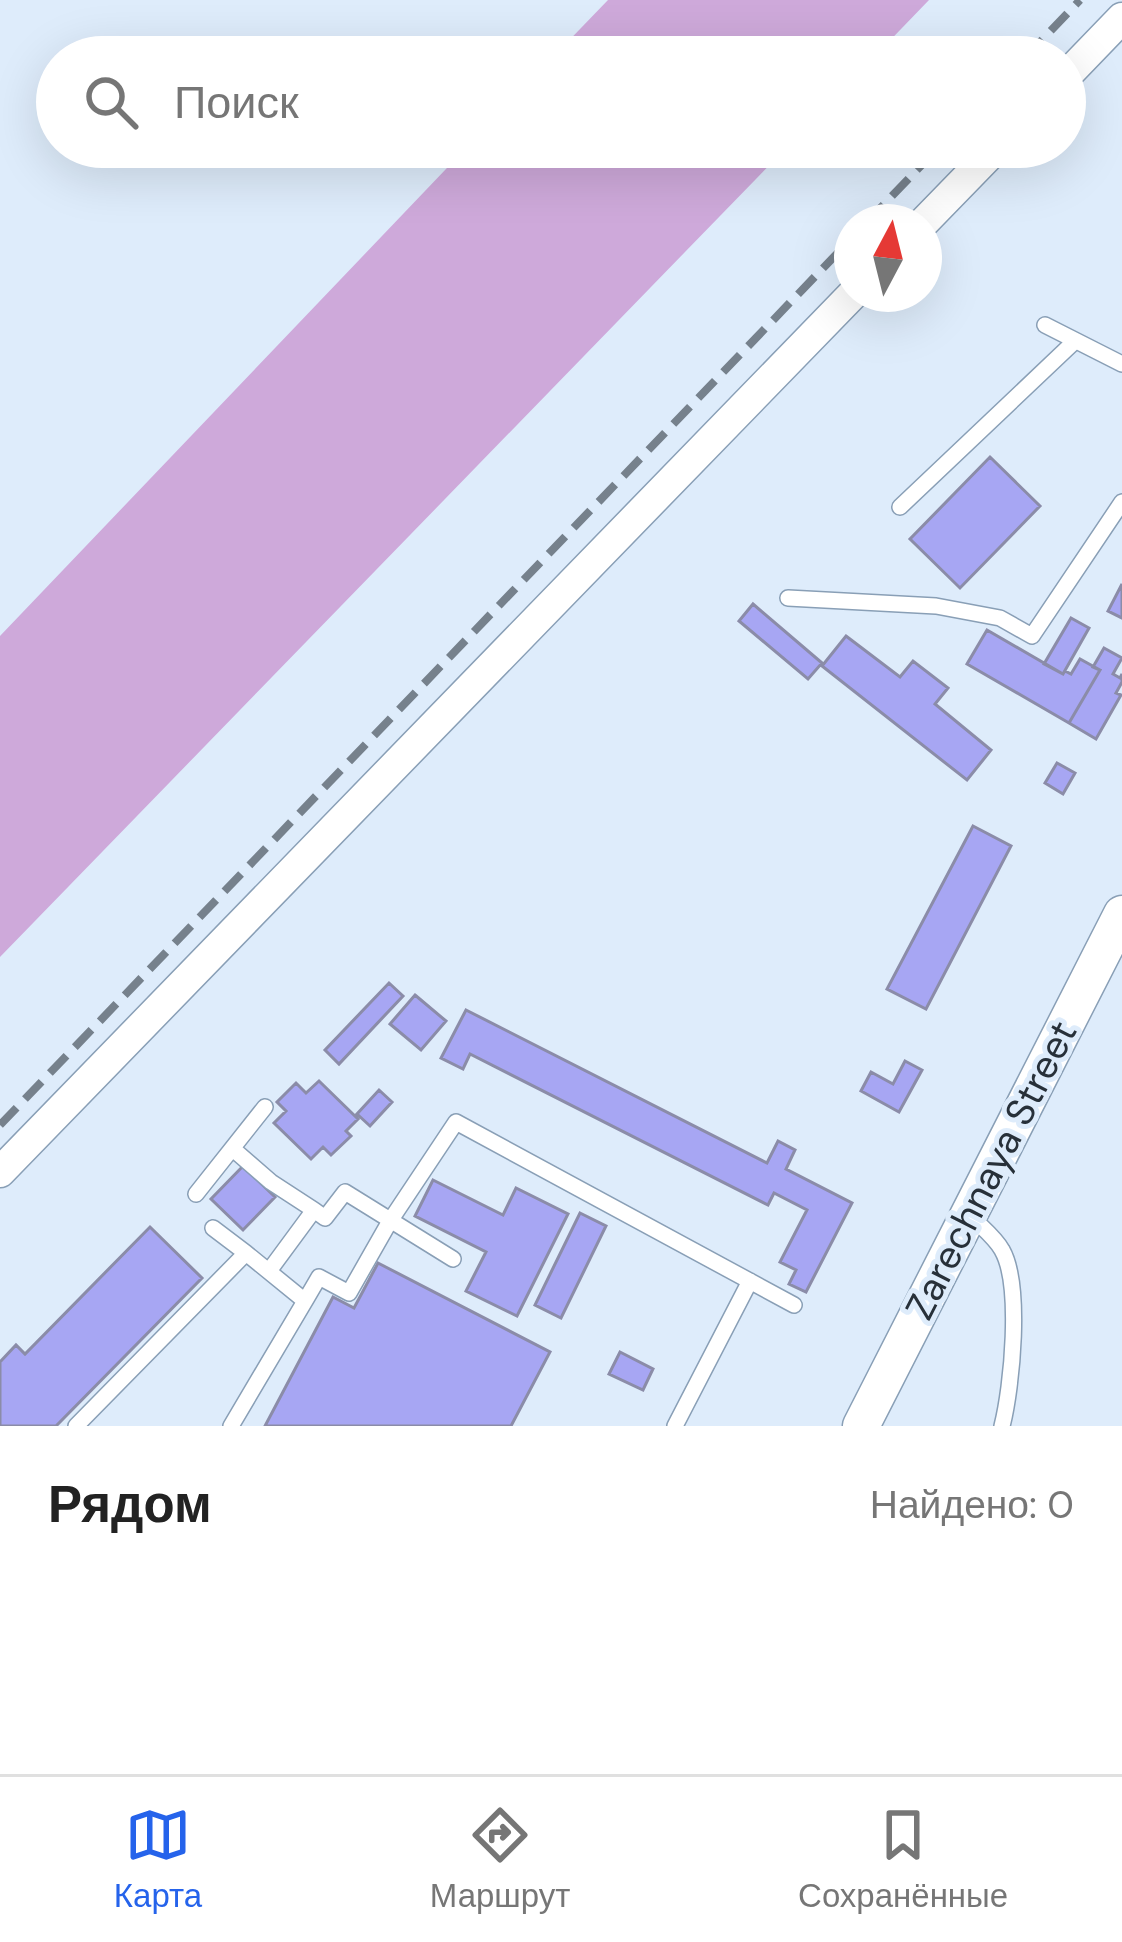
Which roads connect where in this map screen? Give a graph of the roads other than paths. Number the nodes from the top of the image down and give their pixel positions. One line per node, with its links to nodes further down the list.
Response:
1 (1122, 18): 2 (street)
2 (1086, 55)
3 (976, 168): 4 (street)
4 (941, 204)
5 (836, 312): 15 (street)
6 (1045, 326): 7 (lane)
7 (1075, 340): 8 (lane); 10 (lane)
8 (1122, 364)
9 (1122, 502): 11 (lane)
10 (900, 507)
11 (788, 598)
12 (1122, 914): 18 (street, Zarechnaya Street)
13 (265, 1107): 14 (lane)
14 (233, 1149): 16 (lane); 17 (lane)
15 (0, 1172)
16 (196, 1194)
17 (314, 1210): 19 (lane); 23 (lane)
18 (968, 1213): 30 (street, Zarechnaya Street); 31 (lane)
19 (390, 1221): 22 (lane); 24 (lane); 25 (lane)
20 (213, 1228): 21 (lane)
21 (245, 1253): 23 (lane); 27 (lane)
22 (453, 1259)
23 (268, 1271): 25 (lane)
24 (750, 1281): 26 (lane); 29 (lane)
25 (304, 1301): 28 (lane)
26 (794, 1305)
27 (76, 1426)
28 (232, 1426)
29 (675, 1426)
30 (860, 1426)
31 (1002, 1426)

